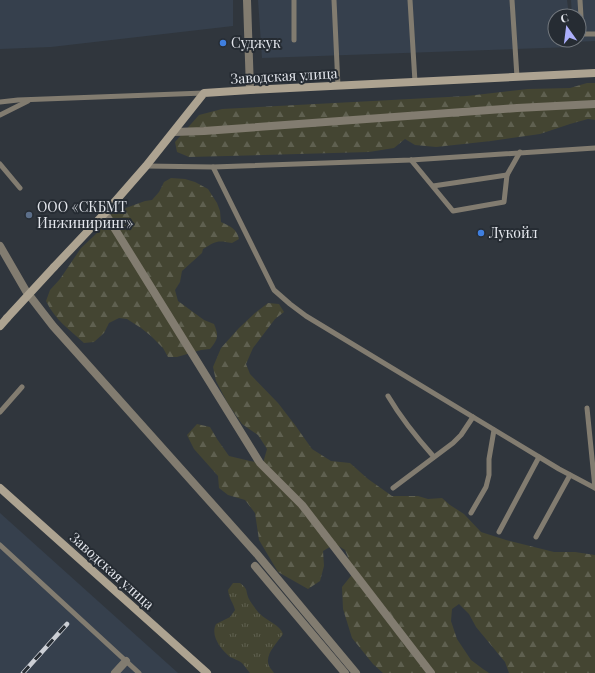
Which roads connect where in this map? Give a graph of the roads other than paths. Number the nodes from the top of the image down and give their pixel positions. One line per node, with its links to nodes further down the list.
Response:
1 (247, 0): 13 (street)
2 (294, 0): 8 (lane)
3 (334, 0): 12 (lane)
4 (410, 0): 11 (lane)
5 (512, 0): 10 (lane)
6 (580, 0): 7 (lane)
7 (595, 34)
8 (294, 40)
9 (595, 73): 10 (main road, Заводская улица)
10 (517, 77): 11 (main road, Заводская улица)
11 (415, 82): 12 (main road, Заводская улица)
12 (338, 86): 13 (main road, Заводская улица)
13 (250, 90): 14 (main road, Заводская улица)
14 (204, 94): 15 (lane); 19 (main road)
15 (30, 100): 16 (lane); 18 (lane)
16 (0, 102)
17 (595, 104): 19 (street)
18 (0, 115)
19 (174, 132): 24 (main road)
20 (595, 148): 21 (lane)
21 (520, 152): 22 (lane); 26 (lane)
22 (411, 160): 25 (lane); 27 (lane)
23 (0, 164): 28 (lane)
24 (146, 166): 25 (lane); 29 (main road)
25 (213, 167): 36 (lane)
26 (507, 175): 27 (lane); 27 (lane)
27 (433, 186)
28 (20, 188)
29 (105, 213): 31 (main road, bridge); 57 (street)
30 (0, 246): 49 (street)
31 (0, 326)
32 (22, 387): 35 (lane)
33 (388, 396): 38 (lane)
34 (587, 408): 43 (lane)
35 (0, 412)
36 (473, 417): 37 (lane); 38 (lane)
37 (494, 430): 39 (lane); 44 (lane)
38 (434, 457): 42 (lane)
39 (539, 458): 40 (lane); 45 (lane)
40 (570, 475): 43 (lane); 46 (lane)
41 (0, 488): 53 (main road, Заводская улица)
42 (392, 488)
43 (595, 488)
44 (471, 513)
45 (499, 532)
46 (536, 537)
47 (1, 548): 50 (lane)
48 (255, 566): 54 (street)
49 (315, 625): 55 (street); 56 (street)
50 (126, 661): 51 (street); 52 (lane)
51 (115, 673)
52 (139, 673)
53 (207, 673)
54 (346, 673)
55 (349, 673)
56 (356, 673)
57 (431, 673)

